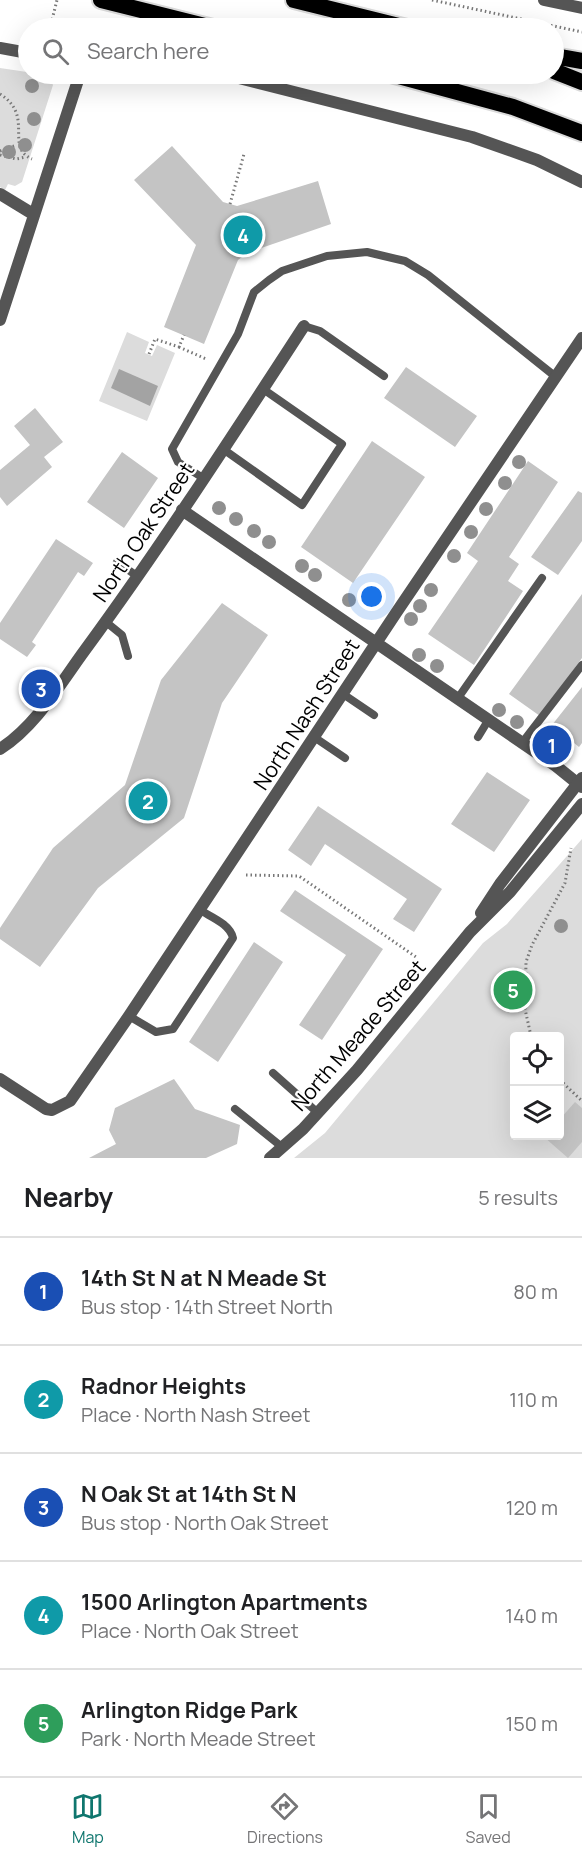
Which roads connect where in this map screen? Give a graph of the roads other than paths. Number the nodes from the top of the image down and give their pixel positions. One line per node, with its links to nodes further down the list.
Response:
1 (101, 0): 5 (highway)
2 (294, 0): 6 (highway)
3 (544, 0): 4 (street)
4 (582, 8)
5 (173, 18)
6 (367, 18)
7 (0, 48): 8 (street)
8 (18, 51)
9 (564, 58): 10 (highway)
10 (582, 61)
11 (564, 75): 12 (highway)
12 (582, 82)
13 (77, 84): 19 (street)
14 (263, 84): 17 (street)
15 (429, 84): 16 (highway)
16 (582, 133)
17 (582, 182)
18 (0, 194): 19 (street)
19 (33, 214): 20 (street)
20 (0, 320)
21 (304, 326): 23 (lane); 25 (street, North Oak Street)
22 (582, 338): 24 (street, North Nash Street)
23 (384, 376)
24 (556, 377): 27 (lane); 33 (street, North Nash Street)
25 (263, 389): 26 (street, North Oak Street); 26 (lane)
26 (223, 449): 27 (street, North Oak Street)
27 (203, 478): 28 (street, North Oak Street)
28 (182, 510): 30 (street, North Oak Street); 33 (street)
29 (117, 562): 30 (lane)
30 (137, 576): 32 (street, North Oak Street)
31 (542, 578): 37 (lane)
32 (106, 622): 34 (lane); 43 (street, North Oak Street)
33 (377, 642): 36 (street, North Nash Street); 37 (street)
34 (128, 656)
35 (582, 666): 42 (lane)
36 (343, 694): 38 (lane); 40 (street, North Nash Street)
37 (458, 698): 39 (street)
38 (374, 715)
39 (489, 719): 41 (lane); 42 (street)
40 (314, 737): 44 (lane); 47 (street, North Nash Street)
41 (478, 737)
42 (522, 742): 45 (street)
43 (0, 749)
44 (345, 758)
45 (580, 782): 48 (street, North Meade Street)
46 (582, 804): 48 (street, North Meade Street)
47 (200, 910): 49 (street, North Nash Street); 49 (lane)
48 (470, 932): 53 (street, North Meade Street)
49 (129, 1016): 51 (street, North Nash Street)
50 (273, 1072): 53 (lane)
51 (0, 1079)
52 (235, 1109): 54 (lane)
53 (318, 1113): 54 (street, North Meade Street)
54 (282, 1147): 55 (street, North Meade Street)
55 (270, 1158)

